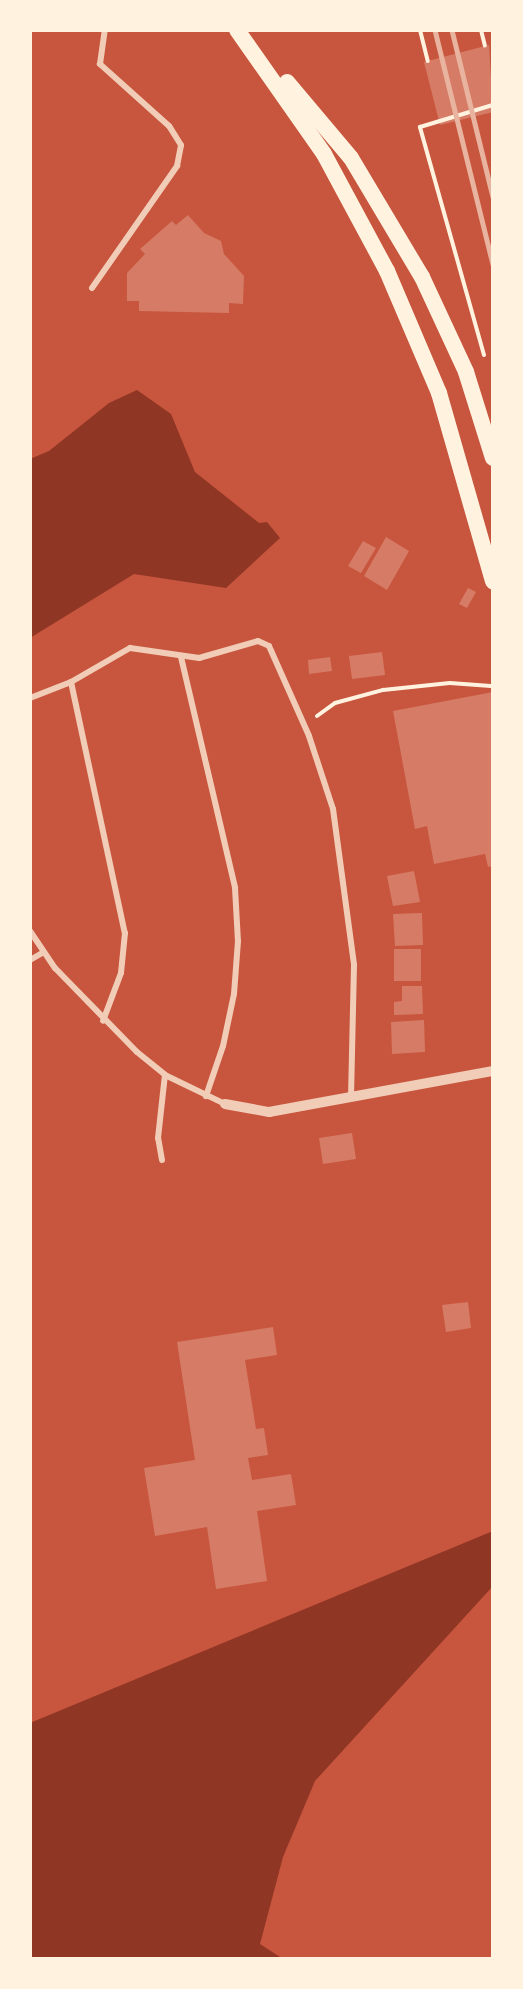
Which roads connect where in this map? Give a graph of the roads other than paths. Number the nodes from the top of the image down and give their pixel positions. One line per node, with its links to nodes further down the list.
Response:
1 (105, 30): 3 (street)
2 (239, 30): 4 (highway); 5 (highway)
3 (92, 288)
4 (493, 458)
5 (493, 581)
6 (181, 657): 7 (street); 15 (street); 16 (street)
7 (71, 682): 8 (street); 12 (street)
8 (30, 698)
9 (30, 931): 10 (street)
10 (44, 952): 11 (street); 12 (street)
11 (30, 960)
12 (103, 1021): 14 (street)
13 (493, 1071): 16 (street)
14 (165, 1075): 15 (street); 18 (street)
15 (206, 1096): 17 (street)
16 (351, 1097): 17 (street)
17 (225, 1104)
18 (162, 1160)

